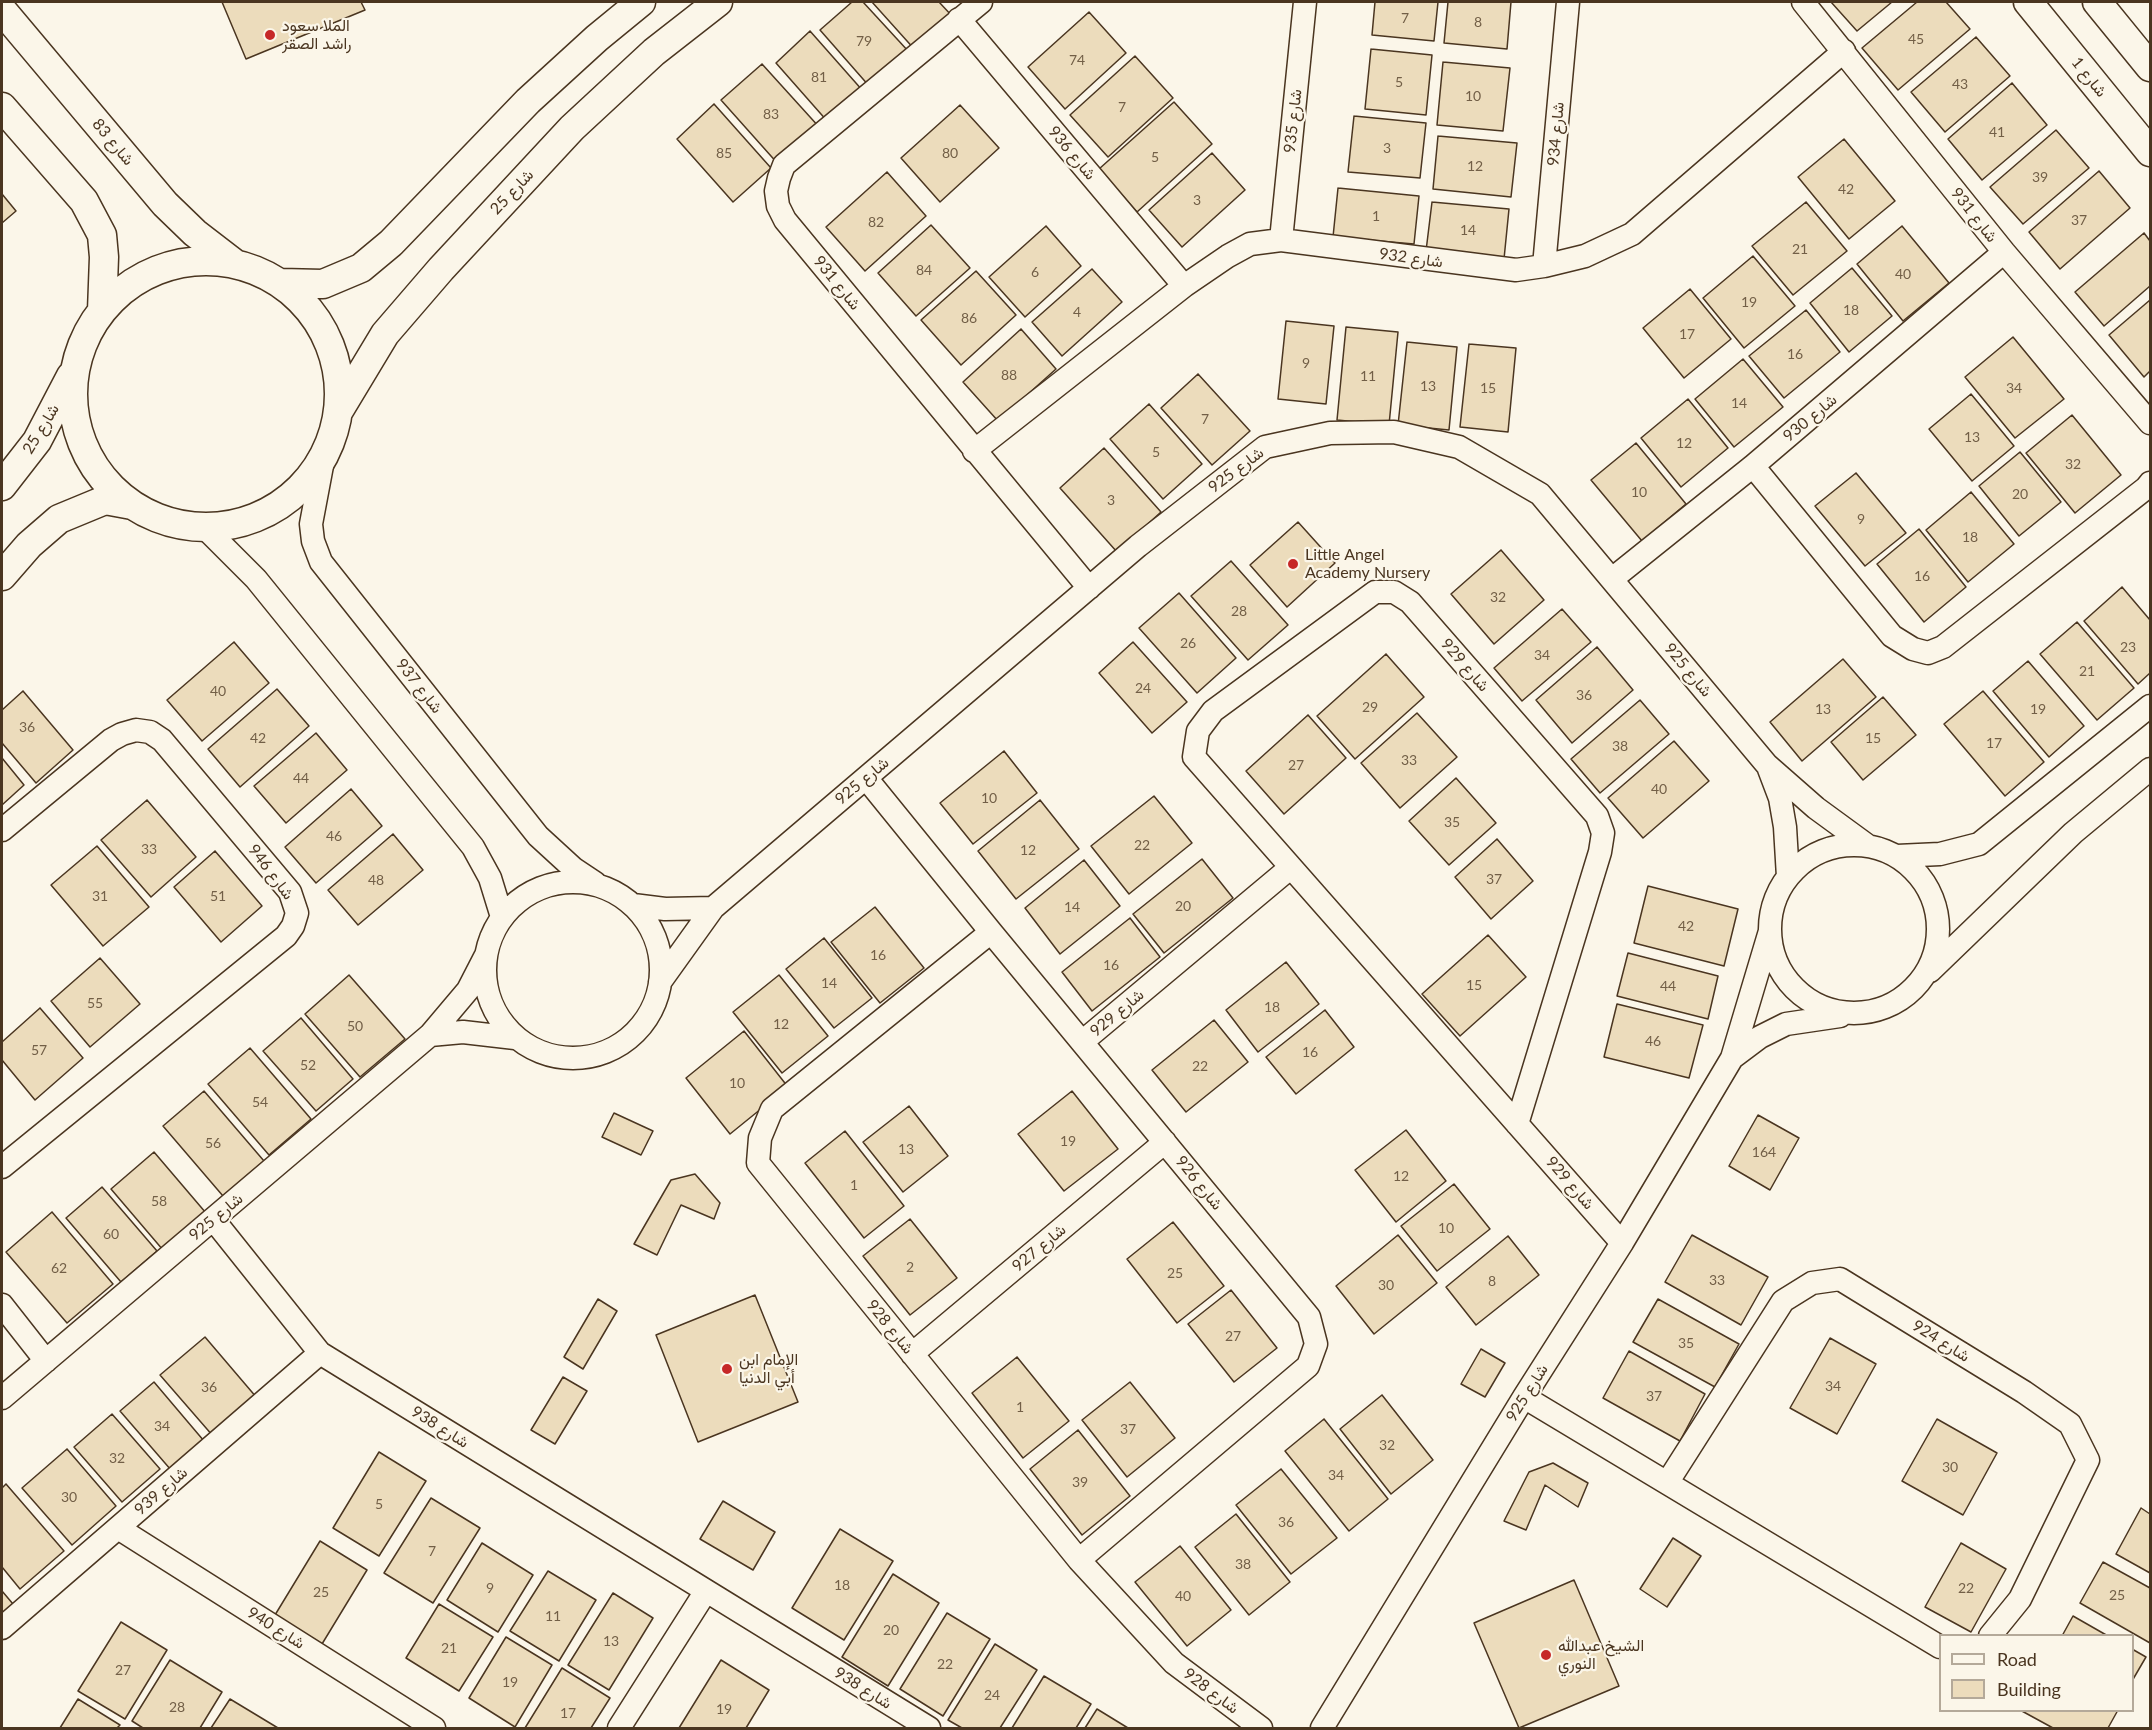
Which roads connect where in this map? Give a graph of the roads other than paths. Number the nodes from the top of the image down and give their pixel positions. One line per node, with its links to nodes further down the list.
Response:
1 (641, 2): 19 (street)
2 (718, 2): 23 (street, شارع 25)
3 (981, 2): 10 (street, شارع 931)
4 (1305, 2): 15 (street, شارع 935)
5 (1568, 2): 18 (street, شارع 934)
6 (1803, 2): 11 (street, شارع 931)
7 (2028, 2): 14 (street, شارع 1)
8 (2097, 2): 12 (street)
9 (2, 10): 17 (street, شارع 83)
10 (959, 19): 20 (street, شارع 936); 25 (street, شارع 931)
11 (1844, 51): 16 (street, شارع 931); 18 (street, شارع 932)
12 (2151, 67)
13 (2, 106): 21 (street)
14 (2151, 152)
15 (1281, 240): 18 (street, شارع 932); 20 (street, شارع 932)
16 (2004, 252): 24 (street, شارع 931); 27 (street, شارع 930)
17 (234, 263): 19 (street); 21 (street)
18 (1544, 266)
19 (281, 283): 23 (street)
20 (1184, 286): 25 (street, شارع 932)
21 (102, 311): 22 (street)
22 (75, 368): 29 (street, شارع 25); 30 (street)
23 (338, 412): 26 (street)
24 (2151, 423)
25 (974, 451): 34 (street, شارع 931)
26 (324, 455): 31 (street); 44 (street, شارع 937)
27 (1753, 466): 28 (street); 33 (street, شارع 930)
28 (2151, 483)
29 (2, 486)
30 (132, 505): 31 (street); 32 (street)
31 (204, 527): 47 (street)
32 (2, 576)
33 (1612, 579): 34 (street, شارع 925); 36 (street, شارع 925)
34 (1089, 588): 38 (street, شارع 925)
35 (2151, 706): 41 (street)
36 (1767, 765): 40 (street, شارع 925); 43 (street, شارع 925)
37 (2151, 769): 51 (street)
38 (866, 778): 46 (street, شارع 925); 49 (street, شارع 926)
39 (2, 830): 60 (street, شارع 946)
40 (1868, 846): 41 (street); 43 (street)
41 (1897, 856): 51 (street)
42 (1290, 868): 56 (street, شارع 929); 58 (street, شارع 929); 58 (street, شارع 929)
43 (1788, 877): 48 (street)
44 (597, 884): 45 (street); 47 (street)
45 (633, 905): 46 (street); 52 (street)
46 (713, 908): 52 (street, شارع 925)
47 (502, 917): 50 (street)
48 (1770, 931): 53 (street); 57 (street, شارع 925)
49 (991, 932): 56 (street, شارع 926); 65 (street, شارع 928)
50 (485, 957): 54 (street, شارع 925); 55 (street)
51 (1926, 974): 53 (street)
52 (660, 982): 55 (street)
53 (1859, 1014): 57 (street, شارع 925)
54 (430, 1035): 55 (street); 61 (street, شارع 925)
55 (515, 1038)
56 (1082, 1042): 59 (street, شارع 926)
57 (1732, 1058): 62 (street, شارع 925)
58 (1517, 1124): 62 (street, شارع 929)
59 (1165, 1142): 65 (street, شارع 927); 71 (street, شارع 926)
60 (2, 1167)
61 (213, 1219): 64 (street, شارع 938); 66 (street, شارع 925)
62 (1622, 1243): 67 (street, شارع 925)
63 (2, 1305): 66 (street)
64 (320, 1353): 70 (street, شارع 939); 72 (street, شارع 938)
65 (912, 1354): 71 (street, شارع 928)
66 (46, 1361): 68 (street, شارع 925)
67 (1524, 1397): 69 (street); 80 (street, شارع 925)
68 (2, 1398)
69 (1667, 1483): 74 (street, شارع 924); 75 (street)
70 (118, 1528): 73 (street, شارع 939); 76 (street, شارع 940)
71 (1079, 1560): 79 (street, شارع 928)
72 (706, 1591): 77 (street); 78 (street, شارع 938)
73 (2, 1628)
74 (1991, 1634)
75 (1939, 1646)
76 (434, 1728)
77 (619, 1728)
78 (928, 1728)
79 (1261, 1728)
80 (1322, 1728)

